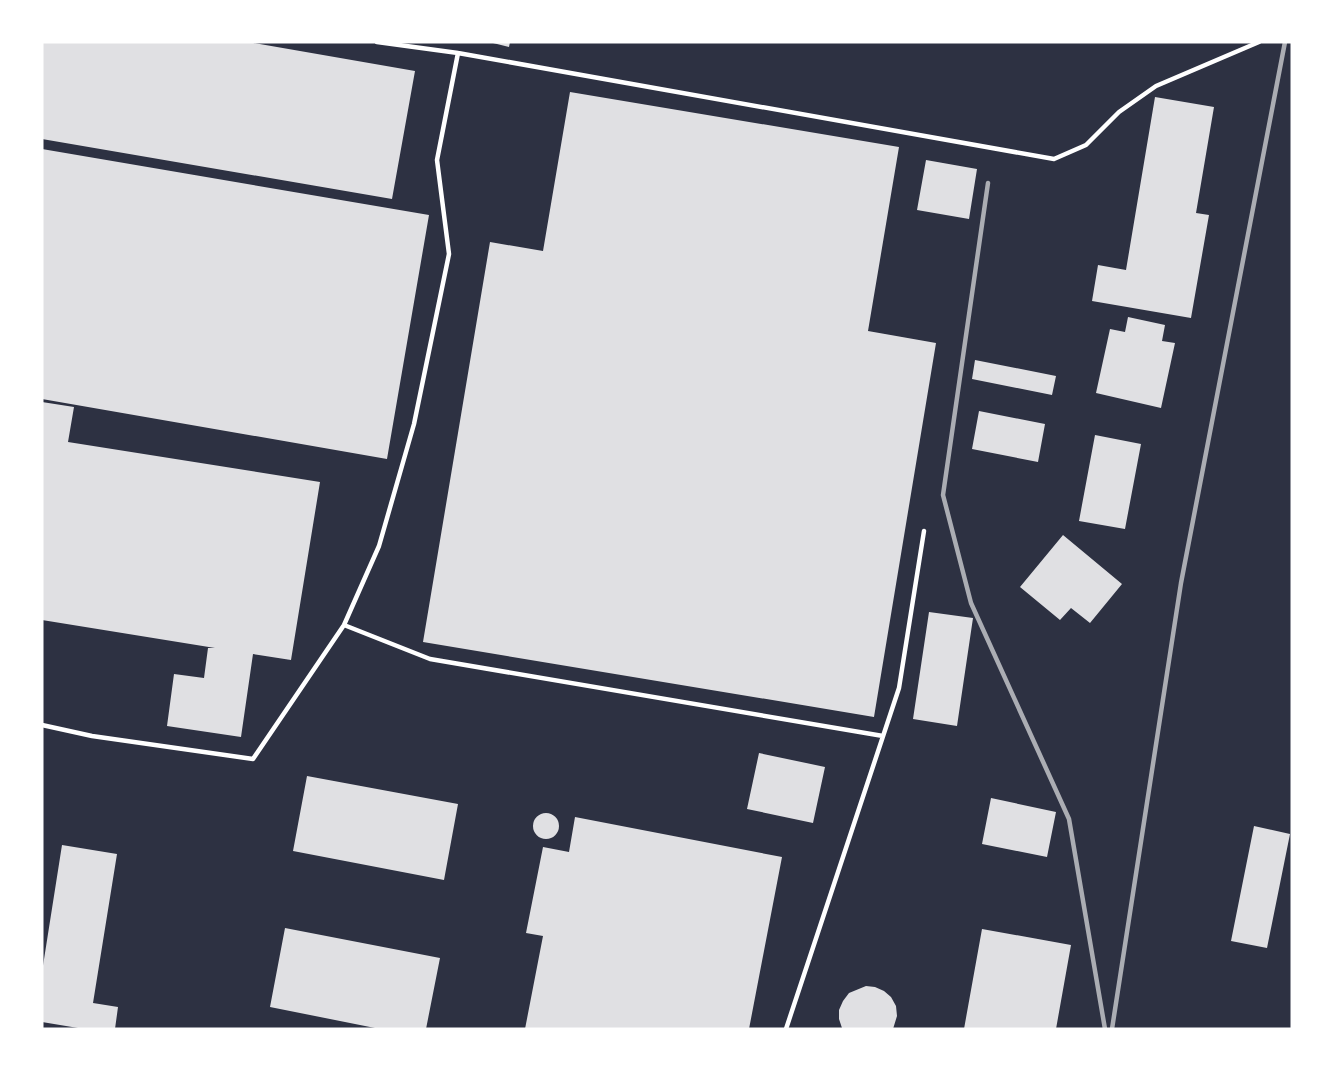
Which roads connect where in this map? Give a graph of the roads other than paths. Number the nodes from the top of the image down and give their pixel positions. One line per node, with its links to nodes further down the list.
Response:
1 (377, 42): 3 (lane)
2 (1259, 42): 3 (lane)
3 (458, 53): 5 (lane)
4 (924, 531): 7 (lane)
5 (344, 625): 6 (lane); 7 (lane)
6 (42, 725)
7 (883, 736): 8 (lane)
8 (786, 1029)

